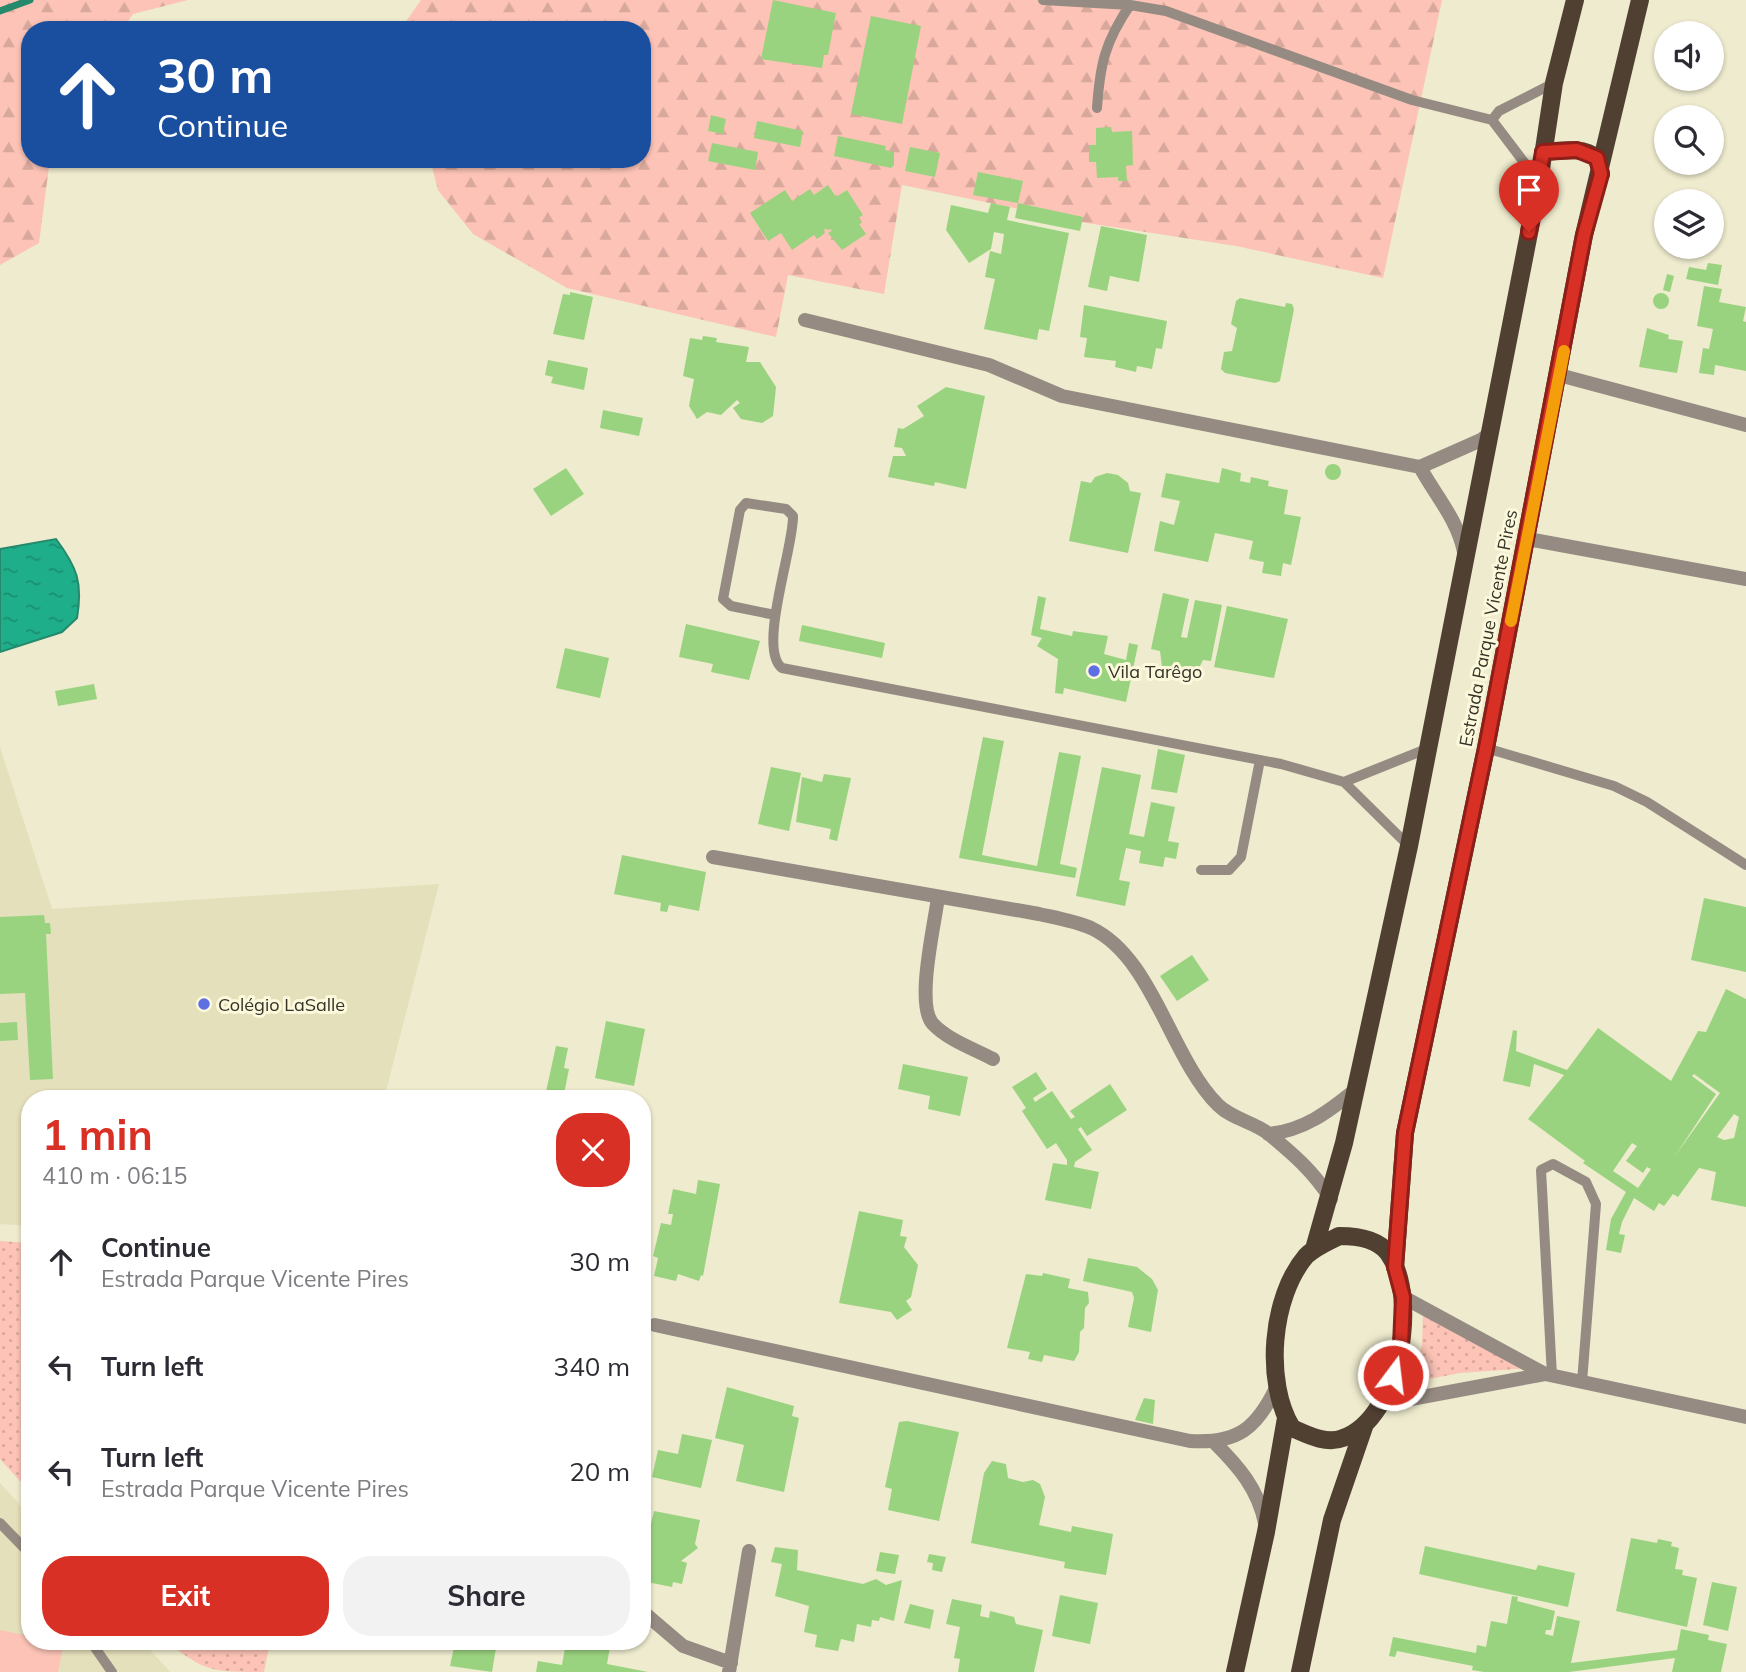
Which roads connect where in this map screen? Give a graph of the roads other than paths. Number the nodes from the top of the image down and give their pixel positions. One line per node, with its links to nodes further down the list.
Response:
1 (1043, 0): 4 (lane)
2 (1575, 0): 5 (main road, Estrada Parque Vicente Pires)
3 (1640, 0): 9 (main road, Estrada Parque Vicente Pires)
4 (1129, 5): 6 (lane); 7 (lane)
5 (1554, 83): 7 (lane); 8 (main road, Estrada Parque Vicente Pires)
6 (1097, 108)
7 (1492, 120): 10 (lane)
8 (1543, 152): 9 (main road); 10 (main road, Estrada Parque Vicente Pires)
9 (1601, 174): 12 (main road, Estrada Parque Vicente Pires)
10 (1539, 182): 14 (main road, Estrada Parque Vicente Pires)
11 (806, 320): 15 (street)
12 (1559, 375): 13 (street); 16 (main road, Estrada Parque Vicente Pires)
13 (1746, 425)
14 (1490, 433): 15 (street); 17 (main road, Estrada Parque Vicente Pires)
15 (1420, 467): 17 (street)
16 (1528, 539): 18 (street); 21 (main road, Estrada Parque Vicente Pires)
17 (1465, 557): 20 (main road, Estrada Parque Vicente Pires)
18 (1746, 579)
19 (775, 615): 19 (lane); 22 (lane)
20 (1429, 748): 23 (lane); 24 (main road, Estrada Parque Vicente Pires)
21 (1486, 748): 26 (lane); 34 (main road, Estrada Parque Vicente Pires)
22 (1260, 760): 23 (lane); 27 (lane)
23 (1344, 782): 24 (lane)
24 (1409, 846): 30 (main road, Estrada Parque Vicente Pires)
25 (713, 857): 28 (street)
26 (1746, 865)
27 (1201, 870)
28 (938, 897): 29 (street); 31 (street)
29 (993, 1059)
30 (1354, 1091): 31 (street); 32 (main road, Estrada Parque Vicente Pires)
31 (1268, 1134): 32 (street)
32 (1331, 1199): 33 (main road, Estrada Parque Vicente Pires)
33 (1314, 1249): 34 (main road); 39 (main road)
34 (1395, 1267): 35 (main road)
35 (1403, 1297): 37 (street); 40 (main road)
36 (655, 1325): 44 (street)
37 (1549, 1375): 38 (street); 38 (lane); 40 (street)
38 (1582, 1382): 42 (street)
39 (1277, 1386): 41 (main road); 44 (street)
40 (1379, 1405): 43 (main road)
41 (1286, 1418): 43 (main road); 46 (main road)
42 (1746, 1418)
43 (1365, 1424): 54 (main road)
44 (1215, 1443): 46 (street)
45 (0, 1523): 47 (lane)
46 (1266, 1532): 53 (main road)
47 (21, 1545)
48 (749, 1551): 51 (street)
49 (651, 1619): 51 (street)
50 (97, 1650): 52 (lane)
51 (730, 1667)
52 (112, 1672)
53 (1236, 1672)
54 (1300, 1672)

